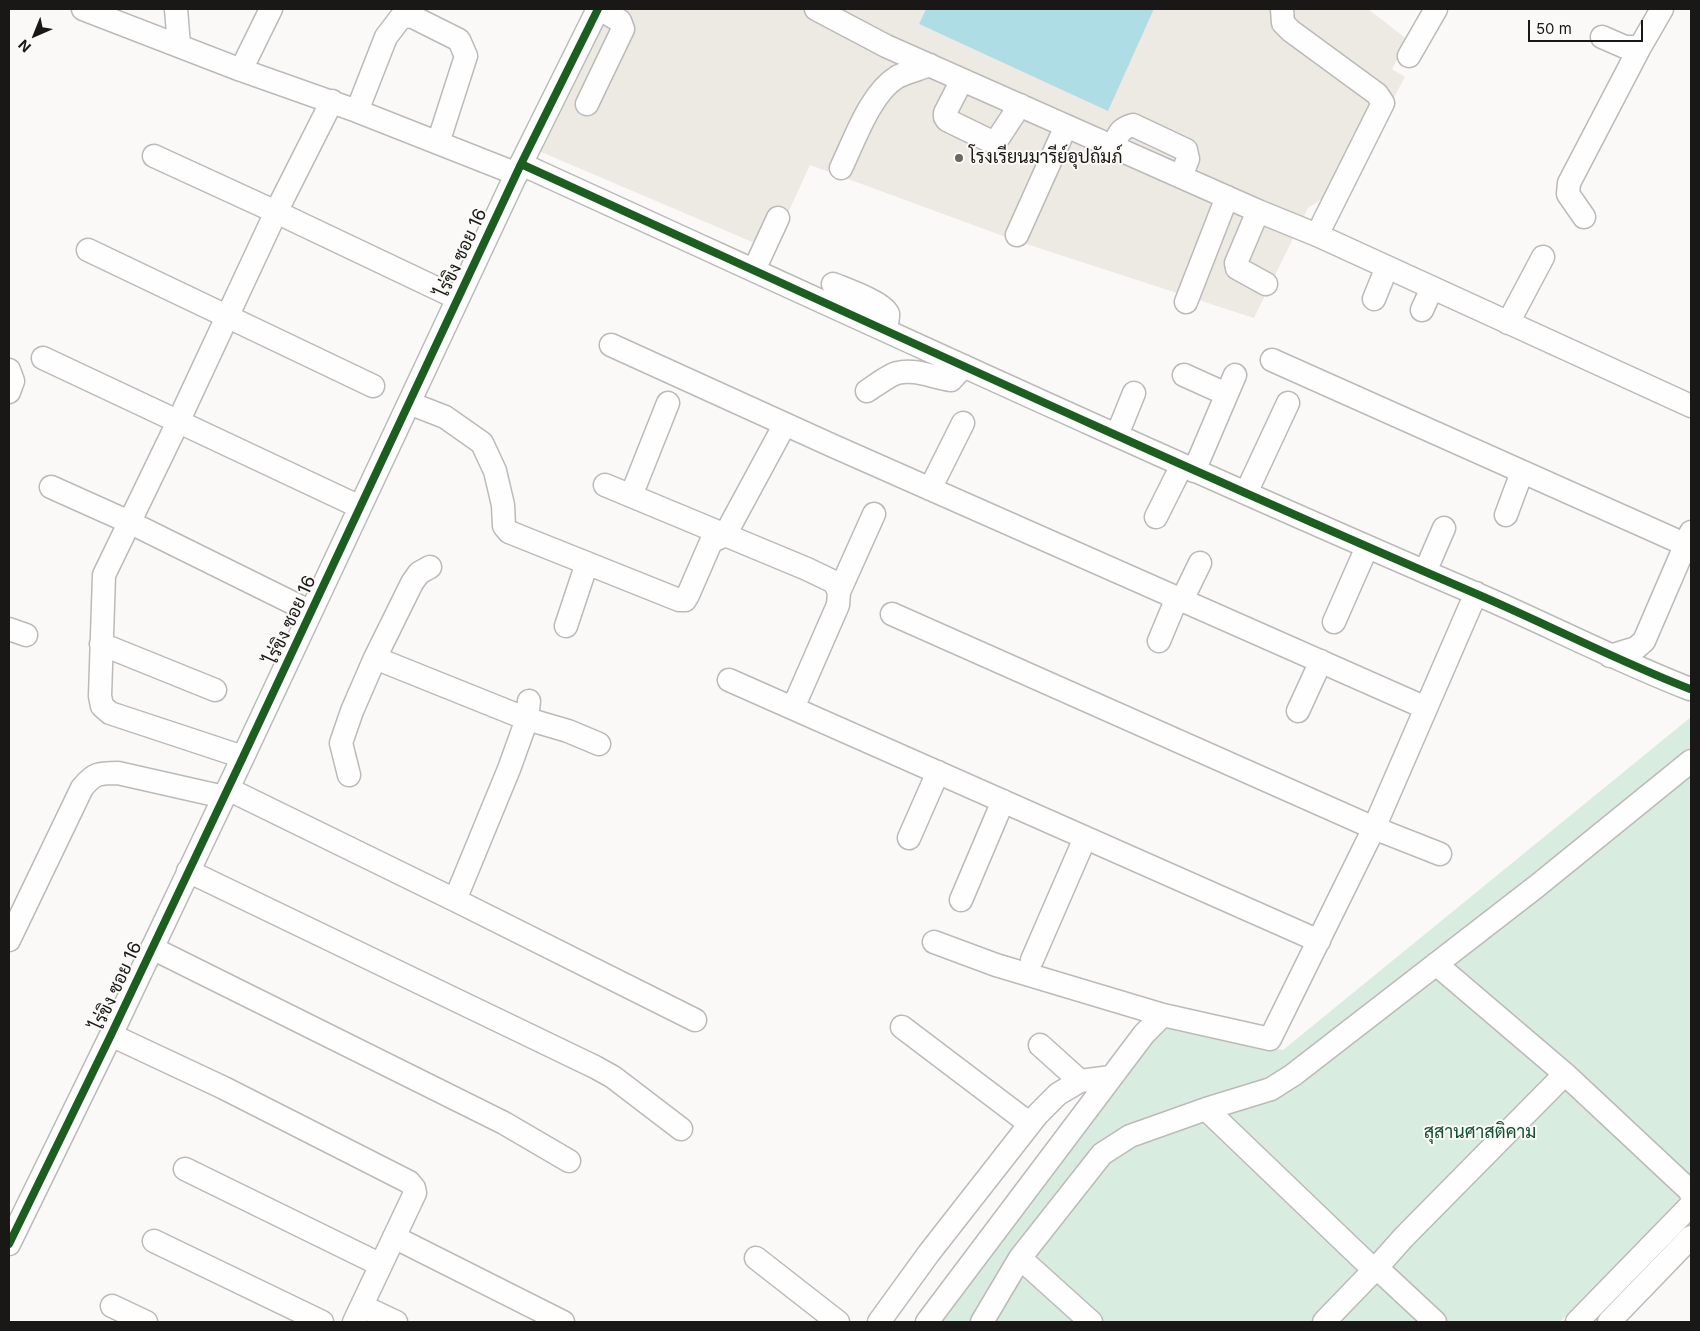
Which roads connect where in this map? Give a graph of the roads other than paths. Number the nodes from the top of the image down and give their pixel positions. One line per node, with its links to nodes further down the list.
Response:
1 (83, 9): 10 (street)
2 (176, 9): 10 (street)
3 (271, 9): 14 (street)
4 (599, 9): 17 (street); 24 (street, ไร่ขิง ซอย 16)
5 (816, 9): 13 (street)
6 (1282, 9): 31 (street)
7 (1436, 9): 12 (street)
8 (1662, 9): 11 (street)
9 (1602, 37): 11 (street)
10 (179, 44): 14 (street)
11 (1640, 47): 28 (street)
12 (1409, 56)
13 (930, 65): 15 (street); 23 (street)
14 (241, 70): 16 (street)
15 (962, 80): 18 (street); 18 (street)
16 (332, 101): 19 (street); 27 (street)
17 (587, 104)
18 (1020, 105): 20 (street)
19 (357, 110): 21 (street); 21 (street)
20 (1066, 126): 25 (street); 30 (street)
21 (438, 143): 24 (street)
22 (154, 156): 27 (street)
23 (841, 168)
24 (519, 169): 35 (street); 39 (street, ไร่ขิง ซอย 16)
25 (1227, 196): 26 (street); 41 (street)
26 (1258, 211): 31 (street); 37 (street)
27 (276, 212): 39 (street); 43 (street)
28 (1584, 217)
29 (778, 218): 35 (street)
30 (1017, 235)
31 (1317, 235): 34 (street)
32 (88, 250): 43 (street)
33 (1543, 257): 44 (street)
34 (1387, 267): 38 (street); 40 (street)
35 (754, 270): 45 (street)
36 (834, 284): 45 (street)
37 (1266, 284)
38 (1432, 288): 42 (street); 44 (street)
39 (457, 298): 56 (street, ไร่ขิง ซอย 16)
40 (1374, 299)
41 (1186, 302)
42 (1422, 310)
43 (227, 316): 52 (street); 60 (street)
44 (1508, 323): 59 (street)
45 (885, 330): 49 (street)
46 (611, 345): 62 (street)
47 (44, 358): 60 (street)
48 (1272, 360): 65 (street)
49 (964, 366): 53 (street); 63 (street)
50 (9, 370): 54 (street)
51 (1184, 375): 64 (street)
52 (373, 386)
53 (867, 391)
54 (9, 392)
55 (1134, 393): 63 (street)
56 (409, 403): 71 (street, ไร่ขิง ซอย 16); 80 (street)
57 (668, 403): 70 (street)
58 (1288, 403): 69 (street)
59 (1691, 406)
60 (178, 422): 71 (street); 75 (street)
61 (963, 423): 68 (street)
62 (785, 424): 68 (street); 77 (street)
63 (1116, 435): 64 (street)
64 (1188, 468): 69 (street); 74 (street)
65 (1522, 472): 73 (street); 78 (street)
66 (605, 485): 70 (street)
67 (50, 487): 75 (street)
68 (930, 489): 86 (street)
69 (1246, 494): 79 (street)
70 (631, 496): 77 (street)
71 (360, 508): 87 (street, ไร่ขิง ซอย 16)
72 (874, 514): 84 (street)
73 (1506, 515)
74 (1156, 518)
75 (129, 522): 87 (street); 92 (street)
76 (1444, 528): 83 (street)
77 (725, 535): 80 (street); 84 (street)
78 (1689, 541): 93 (street)
79 (1366, 547): 83 (street); 89 (street)
80 (587, 563): 90 (street)
81 (1200, 563): 86 (street)
82 (430, 567): 94 (street)
83 (1426, 572): 85 (street)
84 (839, 592): 99 (street)
85 (1476, 593): 93 (street); 100 (street)
86 (1180, 599): 91 (street); 95 (street)
87 (311, 612): 104 (street, ไร่ขิง ซอย 16)
88 (892, 614): 110 (street)
89 (1334, 622)
90 (566, 626)
91 (1159, 642)
92 (101, 644): 98 (street); 104 (street)
93 (1610, 656): 97 (street)
94 (375, 658): 101 (street); 107 (street)
95 (1321, 662): 100 (street); 102 (street)
96 (728, 680): 99 (street)
97 (1690, 689)
98 (215, 690)
99 (793, 708): 106 (street)
100 (1426, 708): 110 (street)
101 (528, 710): 103 (street); 115 (street)
102 (1298, 711)
103 (599, 744)
104 (243, 757): 108 (street, ไร่ขิง ซอย 16)
105 (1691, 761): 122 (street)
106 (938, 772): 109 (street); 111 (street)
107 (349, 775)
108 (226, 793): 114 (street, ไร่ขิง ซอย 16); 115 (street); 117 (street)
109 (1003, 801): 112 (street); 116 (street)
110 (1374, 828): 113 (street); 118 (street)
111 (908, 838)
112 (1085, 838): 118 (street); 121 (street)
113 (1440, 854)
114 (188, 871): 120 (street, ไร่ขิง ซอย 16); 133 (street)
115 (455, 900): 124 (street)
116 (961, 900)
117 (9, 940)
118 (1318, 941): 123 (street)
119 (934, 942): 123 (street)
120 (152, 948): 126 (street, ไร่ขิง ซอย 16); 134 (street)
121 (1032, 960)
122 (1436, 964): 128 (street); 131 (street)
123 (1163, 1015): 129 (street)
124 (695, 1020)
125 (902, 1027): 132 (street)
126 (111, 1035): 138 (street); 141 (street, ไร่ขิง ซอย 16)
127 (1040, 1045): 130 (street)
128 (1564, 1074): 136 (street); 145 (street)
129 (1111, 1077): 130 (street); 154 (street)
130 (1080, 1081): 132 (street)
131 (1206, 1109): 143 (street); 145 (street)
132 (1030, 1124): 153 (street)
133 (681, 1129)
134 (568, 1161)
135 (185, 1168): 144 (street)
136 (1691, 1194)
137 (1691, 1205): 159 (street)
138 (394, 1237): 144 (street); 151 (street)
139 (1691, 1237): 160 (street)
140 (154, 1241): 149 (street)
141 (9, 1244)
142 (756, 1258): 152 (street)
143 (1020, 1258): 155 (street); 156 (street)
144 (381, 1265): 147 (street)
145 (1375, 1269): 157 (street); 158 (street)
146 (112, 1306): 148 (street)
147 (358, 1314): 150 (street)
148 (146, 1322)
149 (322, 1322)
150 (396, 1322)
151 (563, 1322)
152 (838, 1322)
153 (879, 1322)
154 (927, 1322)
155 (982, 1322)
156 (1091, 1322)
157 (1324, 1322)
158 (1434, 1322)
159 (1577, 1322)
160 (1609, 1322)

